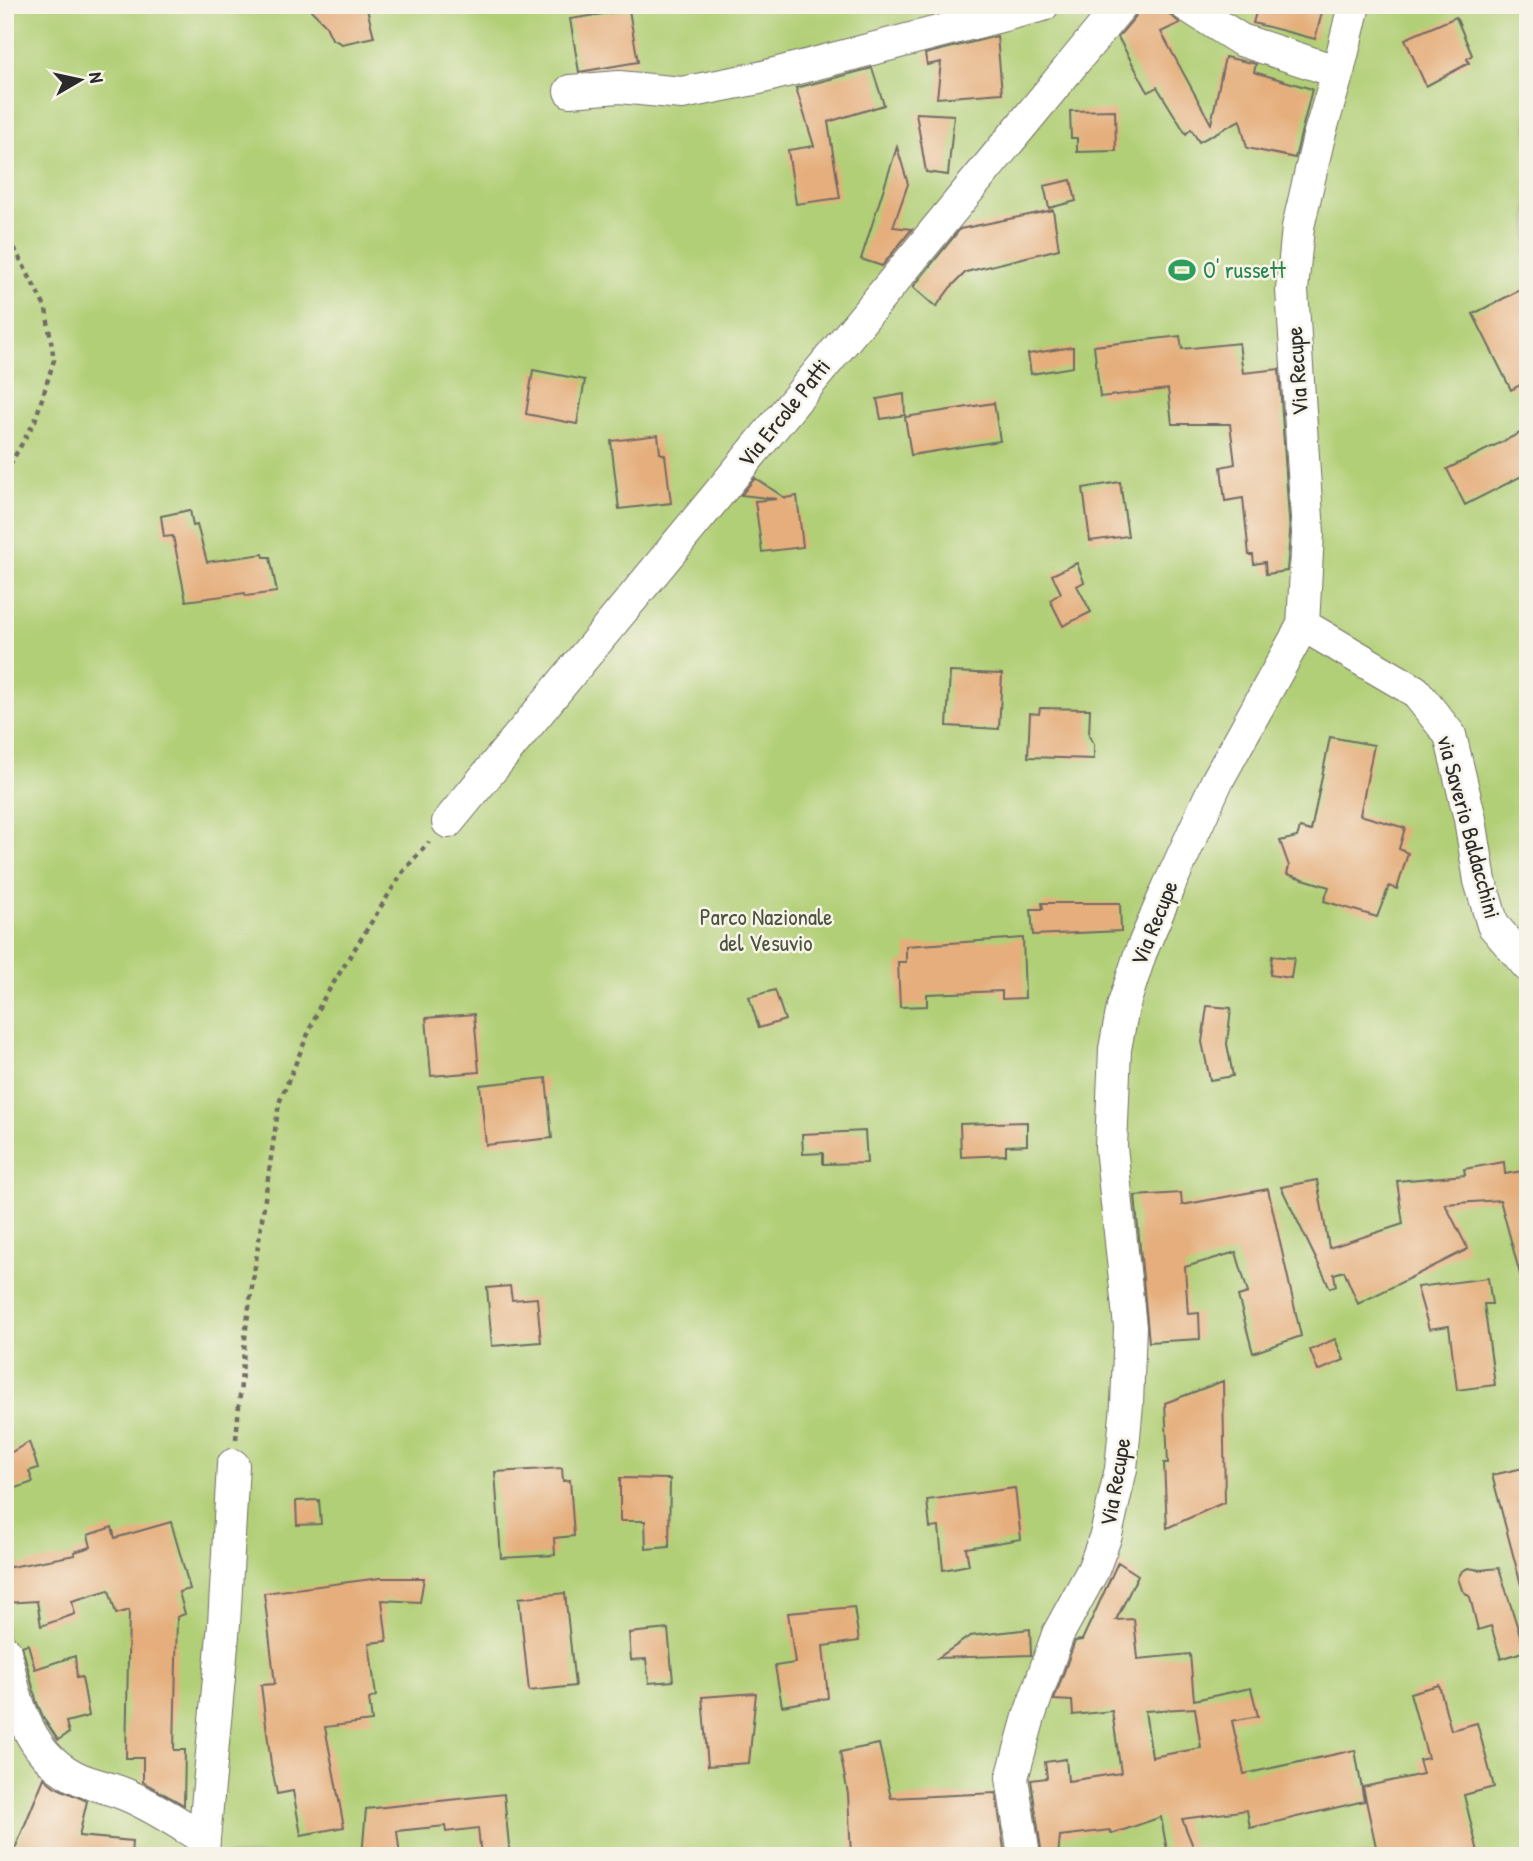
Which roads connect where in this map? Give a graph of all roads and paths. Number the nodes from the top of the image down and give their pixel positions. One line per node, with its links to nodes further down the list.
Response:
1 (1042, 5): 6 (street)
2 (1121, 5): 10 (street, Via Ercole Patti)
3 (1186, 5): 5 (street)
4 (1362, 8): 5 (street, Via Recupe)
5 (1338, 72): 9 (street, Via Recupe)
6 (570, 91)
7 (5, 230): 8 (path)
8 (5, 473)
9 (1303, 625): 11 (street, via Saverio Baldacchini); 15 (street, Via Recupe)
10 (448, 822): 12 (path)
11 (1528, 966)
12 (233, 1465): 14 (street)
13 (5, 1651): 14 (street)
14 (204, 1847)
15 (1024, 1856)

